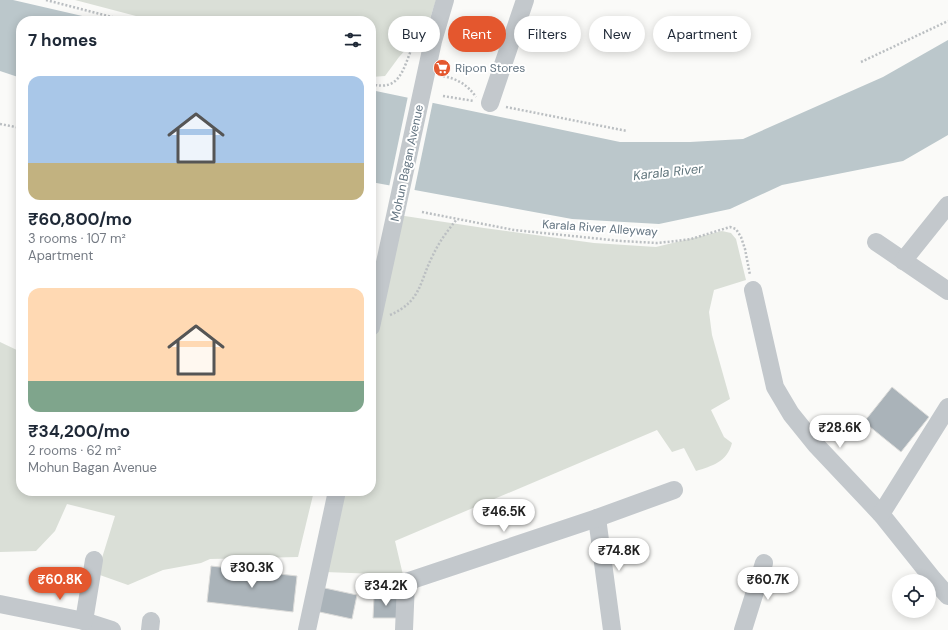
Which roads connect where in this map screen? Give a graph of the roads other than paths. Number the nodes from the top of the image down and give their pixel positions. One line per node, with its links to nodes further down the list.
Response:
1 (445, 0): 9 (street, Mohun Bagan Avenue)
2 (525, 0): 3 (street)
3 (484, 102)
4 (948, 205): 6 (street)
5 (876, 242): 6 (street)
6 (903, 261): 8 (street)
7 (753, 290): 13 (street)
8 (948, 291)
9 (376, 303)
10 (948, 407): 13 (street)
11 (674, 490): 14 (street)
12 (336, 496): 21 (street)
13 (881, 514): 17 (street)
14 (597, 518): 22 (street); 23 (street)
15 (94, 560): 19 (street)
16 (764, 563): 24 (street)
17 (948, 596)
18 (0, 604): 19 (street)
19 (84, 621): 20 (street)
20 (112, 630)
21 (308, 630)
22 (404, 630)
23 (612, 630)
24 (743, 630)

